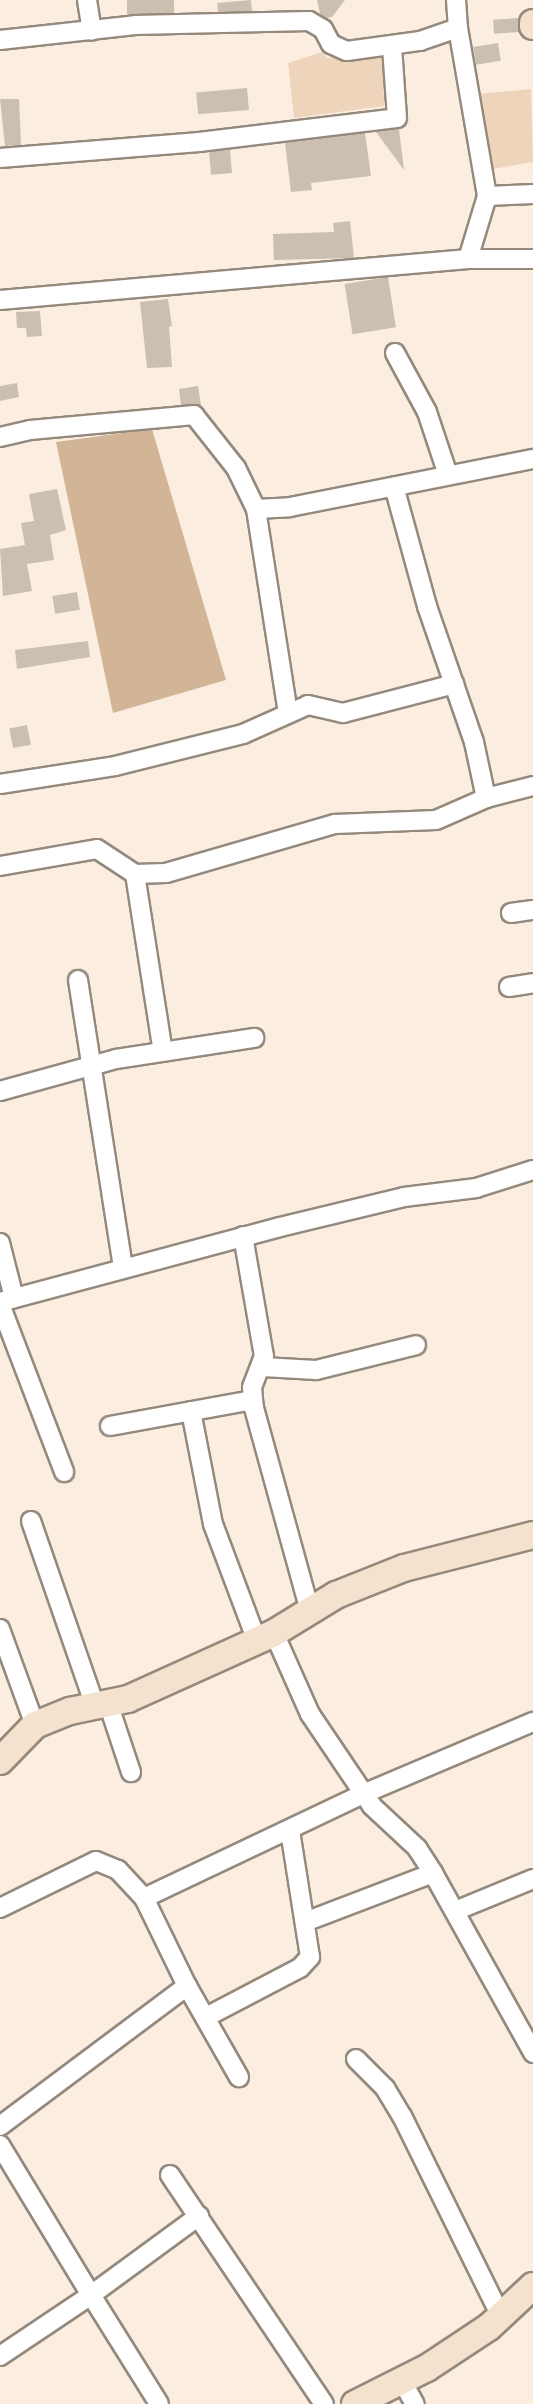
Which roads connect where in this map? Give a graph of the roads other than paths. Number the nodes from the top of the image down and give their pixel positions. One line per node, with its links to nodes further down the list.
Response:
1 (87, 0): 4 (street)
2 (456, 0): 3 (street)
3 (458, 28): 6 (street); 9 (street)
4 (92, 31): 5 (street); 6 (street)
5 (0, 42)
6 (392, 46): 7 (street)
7 (0, 158)
8 (533, 194): 9 (street)
9 (487, 196): 10 (street)
10 (468, 259): 11 (street); 12 (street)
11 (533, 259)
12 (0, 300)
13 (395, 353): 16 (street)
14 (0, 437): 18 (street)
15 (533, 459): 16 (street)
16 (448, 475): 17 (street)
17 (394, 486): 18 (street); 19 (street)
18 (256, 509): 20 (street)
19 (454, 684): 20 (street); 23 (street)
20 (288, 713): 21 (street)
21 (0, 784)
22 (533, 786): 23 (street)
23 (486, 798): 25 (street)
24 (0, 866): 25 (street)
25 (135, 874): 32 (street)
26 (533, 910): 27 (street)
27 (511, 913)
28 (78, 980): 33 (street)
29 (533, 983): 30 (street)
30 (509, 987)
31 (254, 1038): 32 (street)
32 (163, 1052): 33 (street)
33 (92, 1065): 34 (street); 38 (street)
34 (0, 1090)
35 (533, 1170): 36 (street)
36 (243, 1236): 38 (street); 41 (street)
37 (0, 1243): 39 (street)
38 (123, 1266): 39 (street)
39 (4, 1301): 45 (street)
40 (416, 1345): 41 (street)
41 (263, 1367): 42 (street)
42 (253, 1400): 43 (street); 48 (street)
43 (191, 1411): 44 (street); 50 (street)
44 (110, 1426)
45 (64, 1472)
46 (31, 1521): 51 (street)
47 (533, 1535): 48 (street)
48 (310, 1611): 50 (street)
49 (0, 1629): 53 (street)
50 (266, 1637): 51 (street); 56 (street)
51 (102, 1705): 53 (street); 55 (street)
52 (533, 1722): 56 (street)
53 (35, 1725): 54 (street)
54 (0, 1761)
55 (131, 1772)
56 (363, 1794): 57 (street); 58 (street)
57 (290, 1830): 60 (street); 63 (street)
58 (433, 1873): 62 (street); 63 (street)
59 (533, 1879): 62 (street)
60 (144, 1898): 61 (street); 64 (street)
61 (0, 1908)
62 (455, 1911): 66 (street)
63 (305, 1922): 65 (street)
64 (187, 1986): 65 (street); 69 (street)
65 (208, 2016): 68 (street)
66 (533, 2053)
67 (356, 2059): 75 (street)
68 (239, 2077)
69 (0, 2126)
70 (0, 2145): 74 (street)
71 (170, 2175): 72 (street)
72 (199, 2216): 74 (street); 79 (street)
73 (533, 2286): 75 (street)
74 (91, 2295): 76 (street); 78 (street)
75 (501, 2316): 77 (street)
76 (0, 2356)
77 (402, 2381): 80 (street); 81 (street)
78 (159, 2404)
79 (324, 2404)
80 (355, 2404)
81 (415, 2404)

